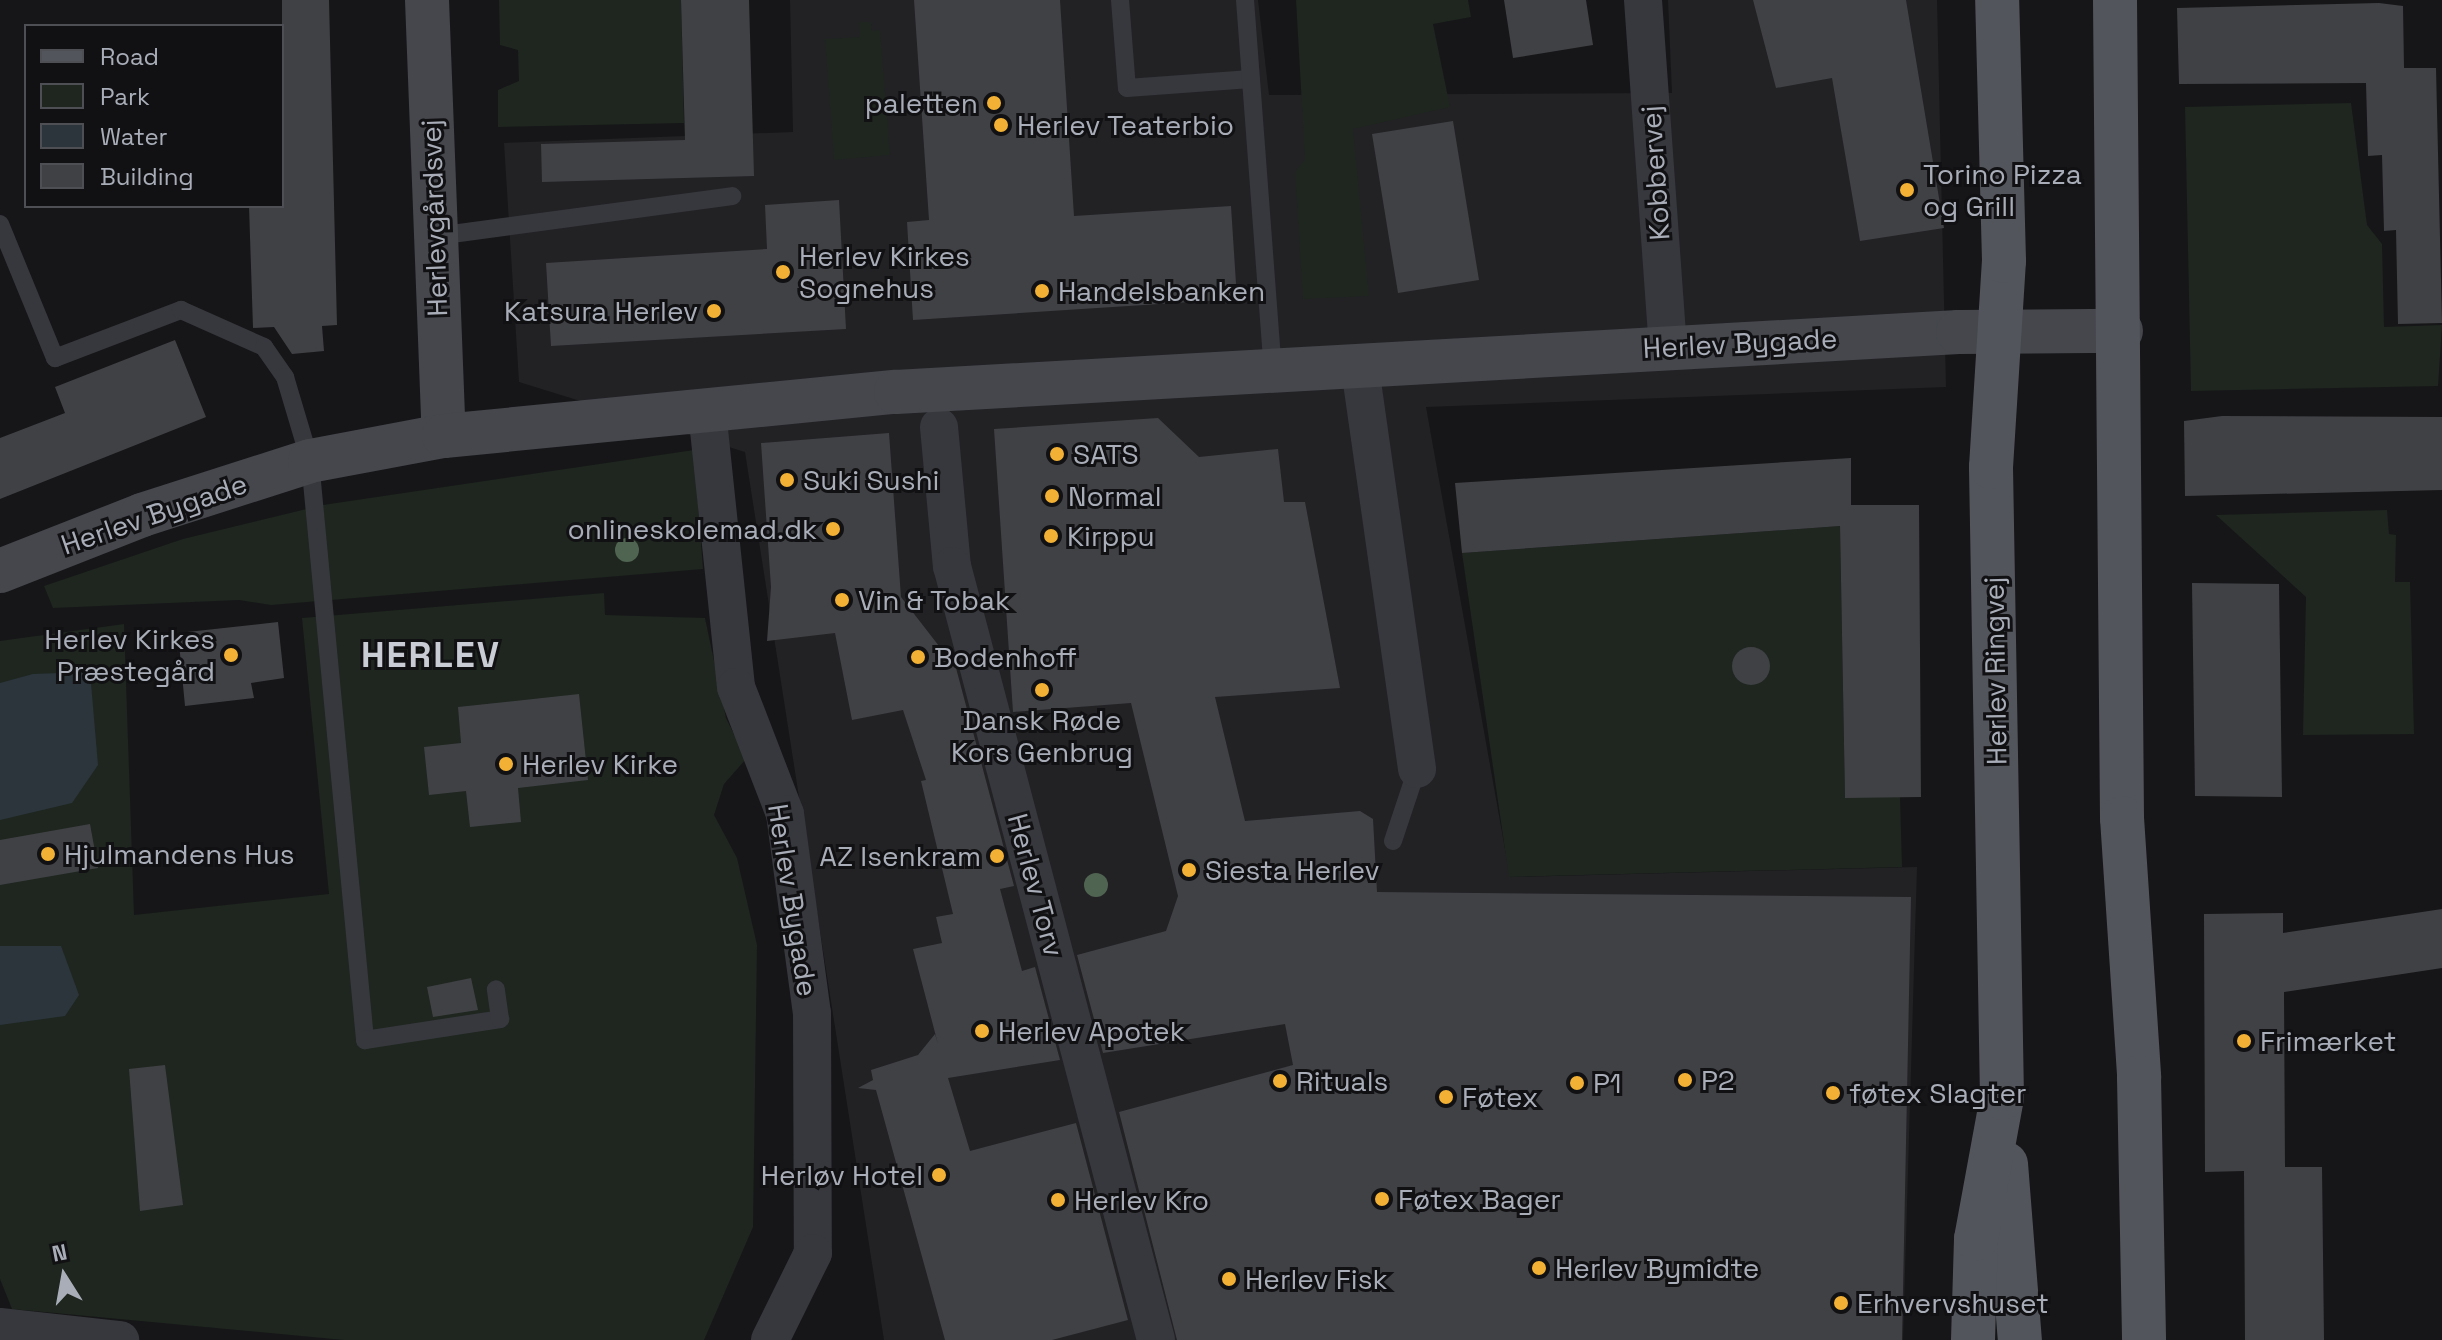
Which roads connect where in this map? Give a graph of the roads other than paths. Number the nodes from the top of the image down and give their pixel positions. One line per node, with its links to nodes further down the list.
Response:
1 (427, 0): 10 (street, Herlevgårdsvej)
2 (1120, 0): 7 (lane)
3 (1245, 0): 7 (lane)
4 (1643, 0): 13 (street, Kobbervej)
5 (1997, 0): 12 (main road, Herlev Ringvej)
6 (2115, 0): 11 (main road)
7 (1251, 79): 15 (lane)
8 (732, 196): 10 (lane)
9 (0, 224): 19 (lane)
10 (432, 237): 18 (street, Herlevgårdsvej)
11 (2121, 331): 12 (street, Herlev Bygade); 31 (main road)
12 (2002, 332): 13 (street, Herlev Bygade); 24 (main road, Herlev Ringvej)
13 (1668, 347): 14 (street, Herlev Bygade)
14 (1360, 368): 15 (street, Herlev Bygade); 21 (street)
15 (1274, 374): 16 (street, Herlev Bygade)
16 (707, 411): 18 (street, Herlev Bygade); 27 (street, Herlev Bygade)
17 (939, 427): 28 (street, Herlev Torv)
18 (444, 436): 19 (street, Herlev Bygade)
19 (310, 461): 20 (street, Herlev Bygade); 23 (lane)
20 (0, 571)
21 (1417, 769): 22 (lane)
22 (1393, 841)
23 (496, 989)
24 (2002, 1098): 29 (main road, Herlev Ringvej); 30 (main road)
25 (0, 1327): 26 (street)
26 (100, 1339)
27 (770, 1340)
28 (1156, 1340)
29 (1973, 1340)
30 (2020, 1340)
31 (2144, 1340)

